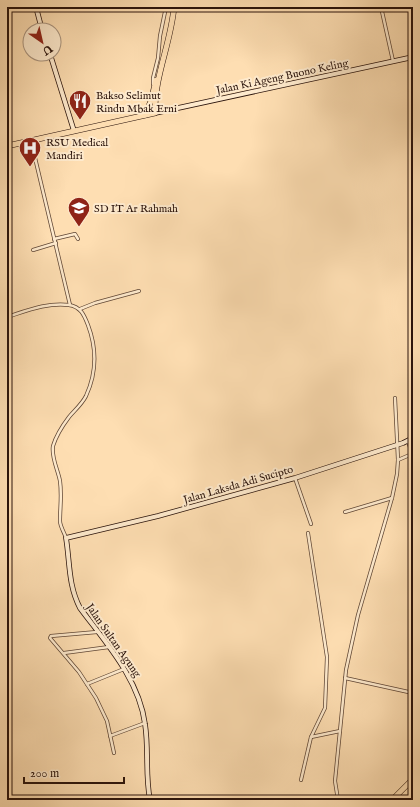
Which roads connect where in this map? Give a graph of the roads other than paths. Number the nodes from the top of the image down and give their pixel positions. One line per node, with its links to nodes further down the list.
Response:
1 (45, 7): 5 (street)
2 (166, 7): 10 (street)
3 (174, 7): 10 (highway)
4 (382, 7): 8 (street)
5 (36, 9): 6 (street)
6 (40, 22)
7 (413, 57): 8 (street, Jalan Ki Ageng Buono Keling)
8 (393, 61): 11 (street, Jalan Ki Ageng Buono Keling)
9 (52, 62): 13 (street)
10 (156, 85): 11 (highway); 12 (highway)
11 (155, 113): 12 (highway)
12 (145, 115): 13 (highway)
13 (74, 131): 14 (highway)
14 (30, 141): 15 (highway); 16 (street)
15 (7, 146)
16 (54, 238): 17 (street); 18 (street)
17 (78, 239)
18 (56, 244): 19 (street); 21 (street)
19 (33, 250)
20 (139, 291): 22 (street)
21 (70, 305): 22 (street); 23 (street)
22 (80, 309): 35 (street)
23 (7, 317)
24 (395, 398): 27 (street)
25 (413, 438): 26 (street, Jalan Laksda Adi Sucipto)
26 (408, 441): 27 (street, Jalan Laksda Adi Sucipto); 28 (street)
27 (397, 445): 29 (street); 30 (street, Jalan Laksda Adi Sucipto)
28 (412, 454): 29 (street)
29 (398, 460): 31 (street)
30 (295, 478): 33 (street); 35 (street, Jalan Laksda Adi Sucipto)
31 (392, 498): 32 (street); 40 (street)
32 (344, 512)
33 (310, 524)
34 (308, 533): 46 (street)
35 (66, 538): 36 (street, Jalan Sultan Agung)
36 (97, 632): 37 (street, Jalan Sultan Agung); 38 (street)
37 (108, 647): 38 (street); 39 (street, Jalan Sultan Agung)
38 (64, 653): 41 (street)
39 (124, 669): 41 (street); 43 (street, Jalan Sultan Agung)
40 (345, 678): 42 (street); 44 (street)
41 (87, 684): 45 (street)
42 (413, 693)
43 (145, 723): 45 (street); 50 (street, Jalan Sultan Agung)
44 (340, 731): 46 (street); 51 (street)
45 (110, 736): 47 (street)
46 (312, 737): 49 (street)
47 (114, 753)
48 (413, 779): 52 (highway)
49 (301, 780)
50 (150, 800)
51 (338, 800)
52 (392, 800)

